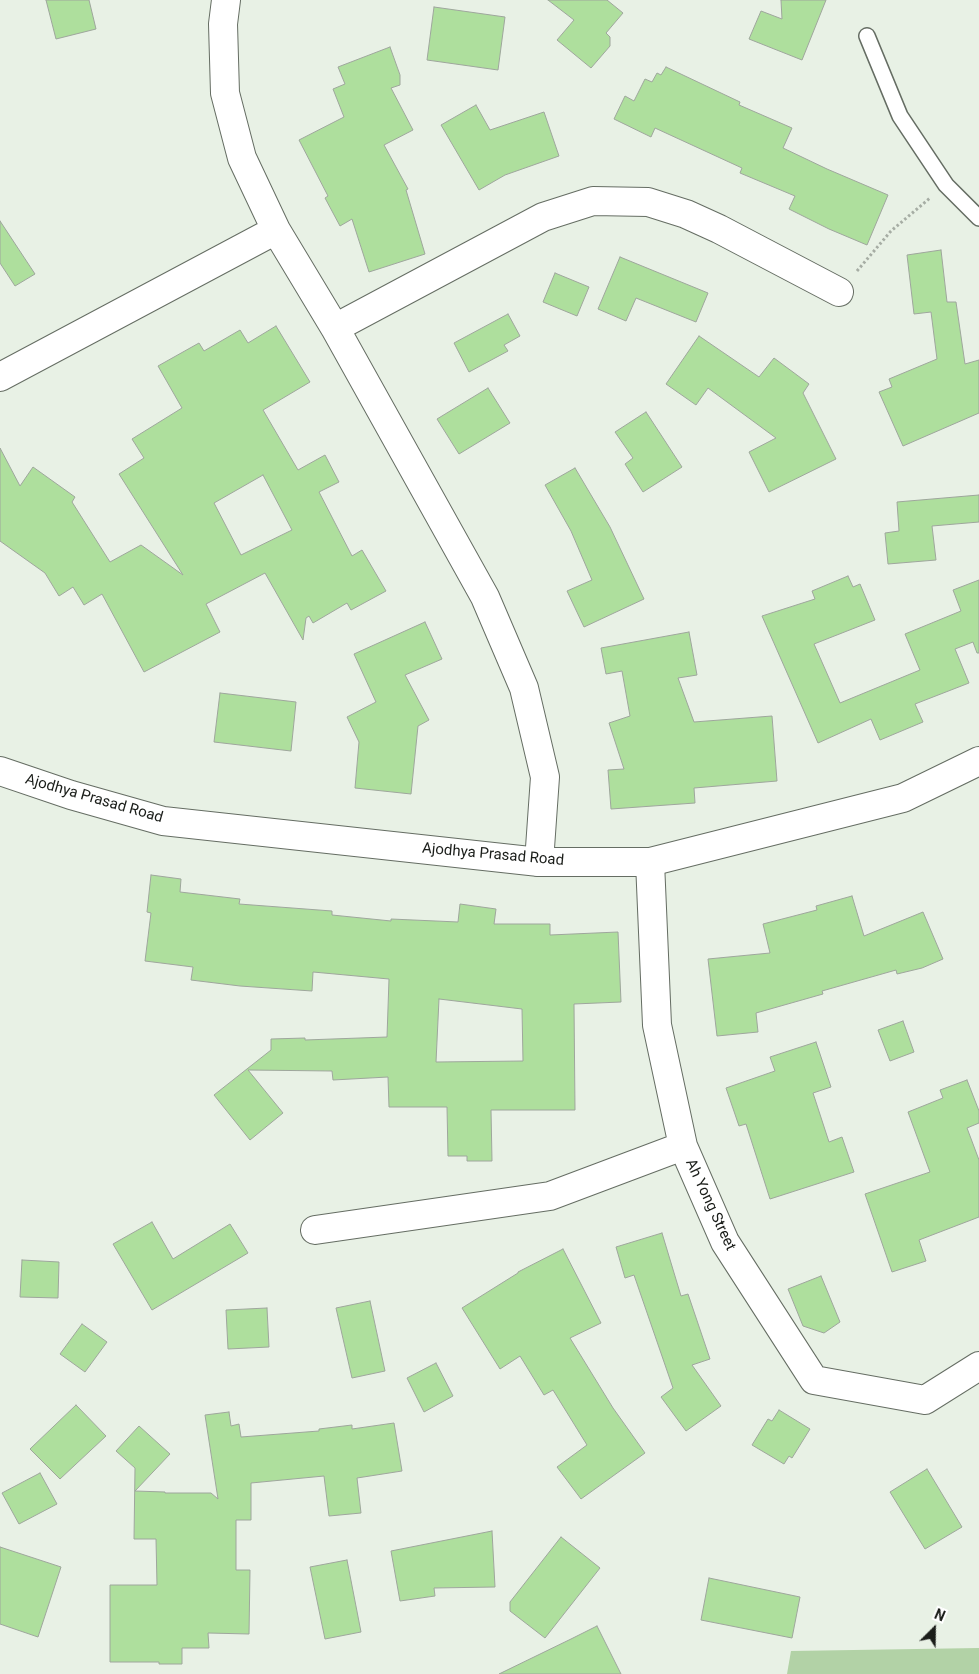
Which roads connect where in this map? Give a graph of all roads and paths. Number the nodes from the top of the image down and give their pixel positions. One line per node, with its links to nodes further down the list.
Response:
1 (226, 0): 5 (street)
2 (867, 36): 3 (lane)
3 (946, 185): 4 (lane); 6 (path)
4 (979, 218)
5 (276, 230): 7 (street); 8 (street)
6 (839, 292): 7 (street)
7 (335, 328): 11 (street)
8 (0, 377)
9 (979, 761): 12 (street, Ajodhya Prasad Road)
10 (0, 771): 11 (street, Ajodhya Prasad Road)
11 (539, 862): 12 (street, Ajodhya Prasad Road)
12 (650, 862): 13 (street, Ah Yong Street)
13 (683, 1146): 14 (street); 15 (street, Ah Yong Street)
14 (315, 1230)
15 (979, 1366)

